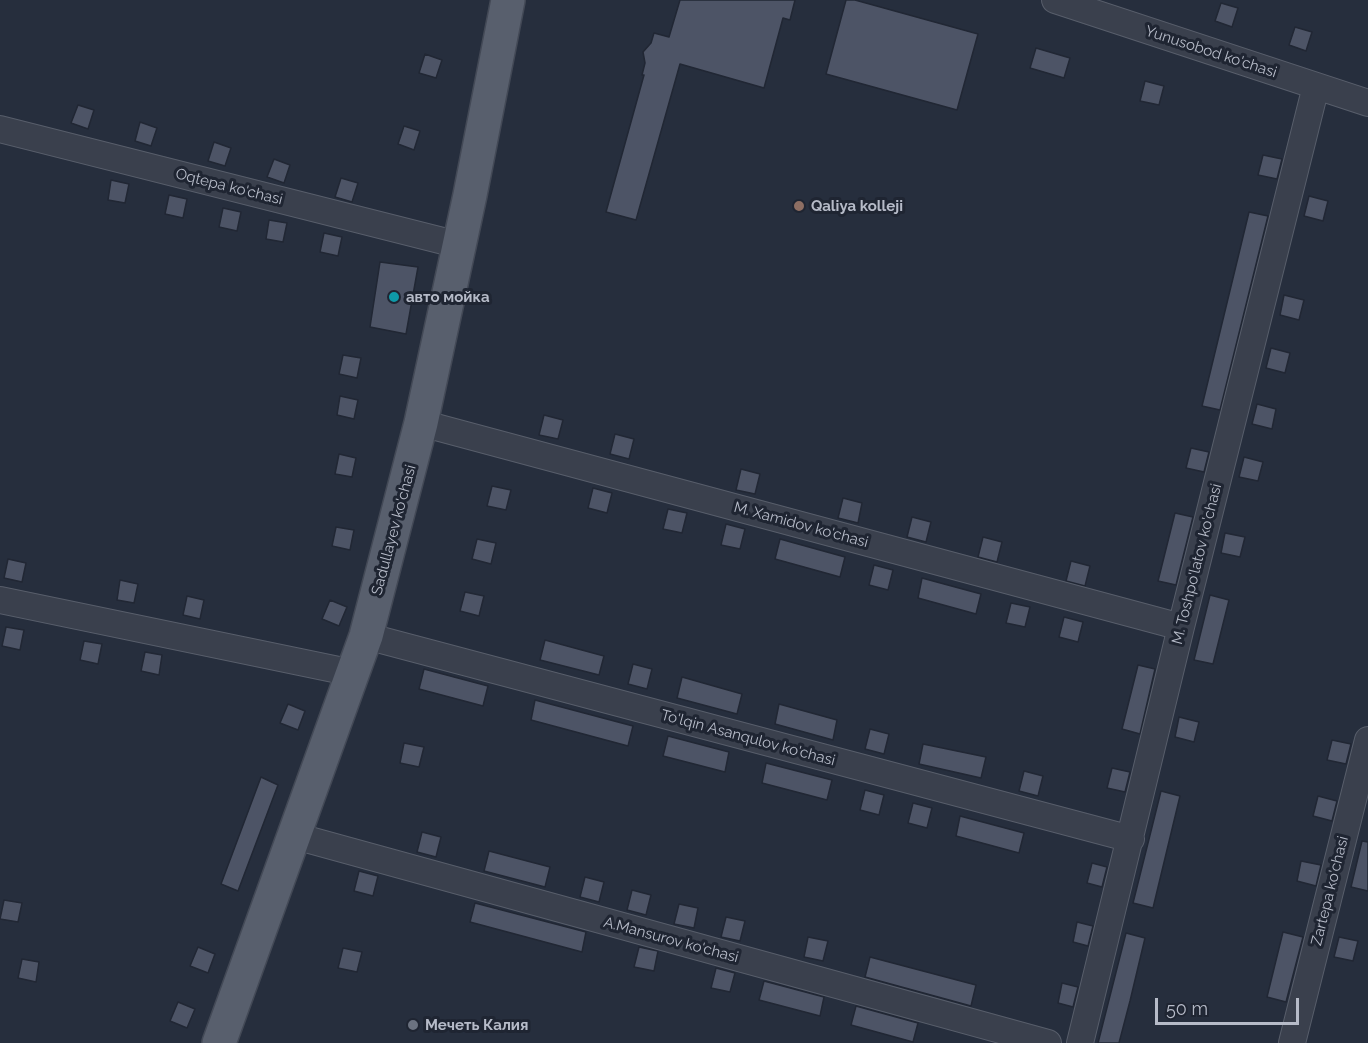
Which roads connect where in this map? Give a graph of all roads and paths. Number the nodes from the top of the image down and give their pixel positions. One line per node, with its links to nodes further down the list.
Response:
1 (508, 0): 6 (main road, Sadullayev ko'chasi)
2 (1055, 0): 3 (street, Yunusobod ko'chasi)
3 (1316, 86): 4 (street, Yunusobod ko'chasi); 9 (street, M. Toshpo'latov ko'chasi)
4 (1368, 103)
5 (0, 129): 6 (street, Oqtepa ko'chasi)
6 (459, 245): 7 (main road, Sadullayev ko'chasi)
7 (421, 423): 9 (street, M. Xamidov ko'chasi); 10 (main road, Sadullayev ko'chasi)
8 (0, 600): 11 (street)
9 (1181, 627): 14 (street, M. Toshpo'latov ko'chasi)
10 (366, 636): 11 (main road, Sadullayev ko'chasi); 14 (street, To'lqin Asanqulov ko'chasi)
11 (353, 673): 13 (main road, Sadullayev ko'chasi)
12 (1368, 740): 18 (street, Zartepa ko'chasi)
13 (295, 836): 15 (main road, Sadullayev ko'chasi); 16 (street, A.Mansurov ko'chasi)
14 (1131, 839): 17 (street, M. Toshpo'latov ko'chasi)
15 (219, 1043)
16 (1048, 1043)
17 (1080, 1043)
18 (1292, 1043)

